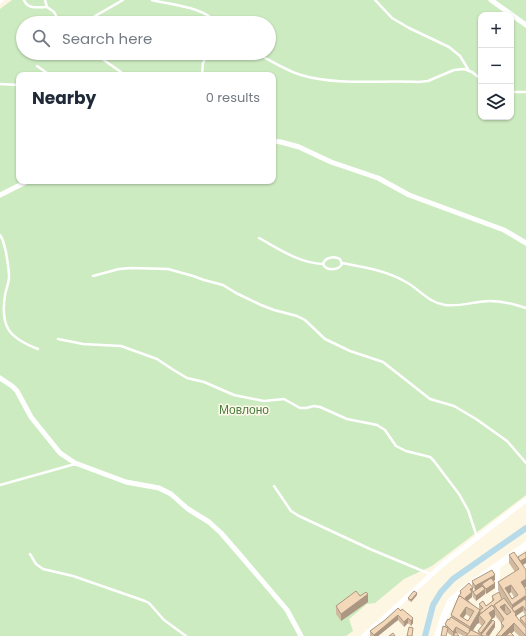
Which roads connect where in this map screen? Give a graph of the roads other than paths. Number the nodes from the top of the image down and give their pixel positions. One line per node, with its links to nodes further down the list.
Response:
1 (24, 0): 7 (lane)
2 (45, 0): 7 (lane)
3 (122, 0): 9 (lane)
4 (152, 0): 10 (lane)
5 (374, 0): 16 (lane)
6 (491, 0): 11 (street)
7 (47, 7): 8 (lane)
8 (56, 16)
9 (95, 16)
10 (209, 16)
11 (526, 25)
12 (104, 60): 18 (lane)
13 (205, 60): 19 (lane)
14 (270, 60): 16 (lane)
15 (37, 66): 17 (lane)
16 (468, 69): 20 (lane)
17 (46, 72)
18 (121, 72)
19 (202, 72)
20 (478, 77)
21 (0, 84): 22 (lane)
22 (16, 85)
23 (514, 92): 24 (lane)
24 (526, 92)
25 (276, 141): 30 (street)
26 (22, 184): 27 (street)
27 (0, 195)
28 (0, 234): 36 (lane)
29 (259, 238): 32 (lane)
30 (526, 243)
31 (342, 263): 32 (lane); 32 (lane); 34 (lane)
32 (323, 264)
33 (93, 276): 39 (lane)
34 (526, 308)
35 (58, 339): 43 (lane)
36 (38, 349)
37 (0, 378): 38 (street)
38 (75, 463): 40 (lane); 53 (street)
39 (526, 463)
40 (0, 486)
41 (274, 486): 49 (lane)
42 (526, 500): 43 (street)
43 (477, 537): 49 (street)
44 (526, 545): 45 (street)
45 (516, 552): 46 (street); 48 (street)
46 (526, 552)
47 (30, 554): 52 (lane)
48 (498, 565): 50 (street); 54 (street)
49 (430, 575): 51 (street)
50 (505, 604)
51 (366, 635)
52 (186, 636)
53 (301, 636)
54 (438, 636)

